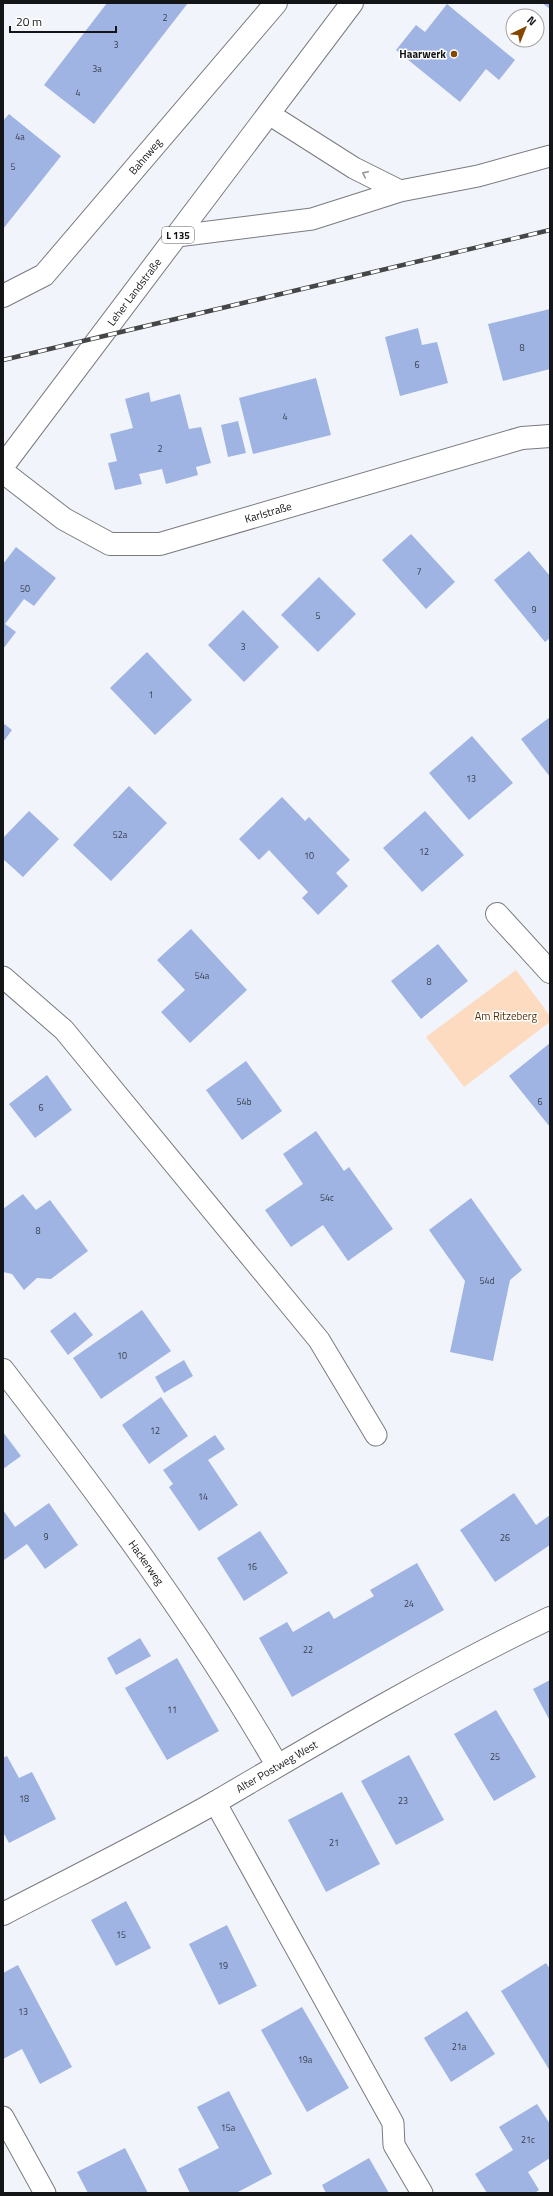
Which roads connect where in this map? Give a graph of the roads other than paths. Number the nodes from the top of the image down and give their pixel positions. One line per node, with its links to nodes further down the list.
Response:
1 (276, 3): 7 (street, Bahnweg)
2 (352, 3): 3 (street, Leher Landstraße / L 135)
3 (269, 114): 5 (lane, one-way to 3); 6 (street, Leher Landstraße / L 135)
4 (550, 156): 5 (lane)
5 (400, 191): 6 (lane)
6 (177, 236): 9 (street, Leher Landstraße / L 135)
7 (3, 296)
8 (550, 436): 10 (street, Karlstraße)
9 (3, 466)
10 (3, 472)
11 (497, 914): 12 (street)
12 (550, 972)
13 (3, 977): 15 (lane)
14 (3, 1370): 17 (street, Hackerweg)
15 (376, 1435)
16 (550, 1618): 17 (street, Alter Postweg West)
17 (277, 1765): 18 (street, Alter Postweg West)
18 (215, 1802): 19 (street, Alter Postweg West); 22 (lane)
19 (3, 1914)
20 (3, 2117): 21 (lane)
21 (45, 2193)
22 (422, 2193)

